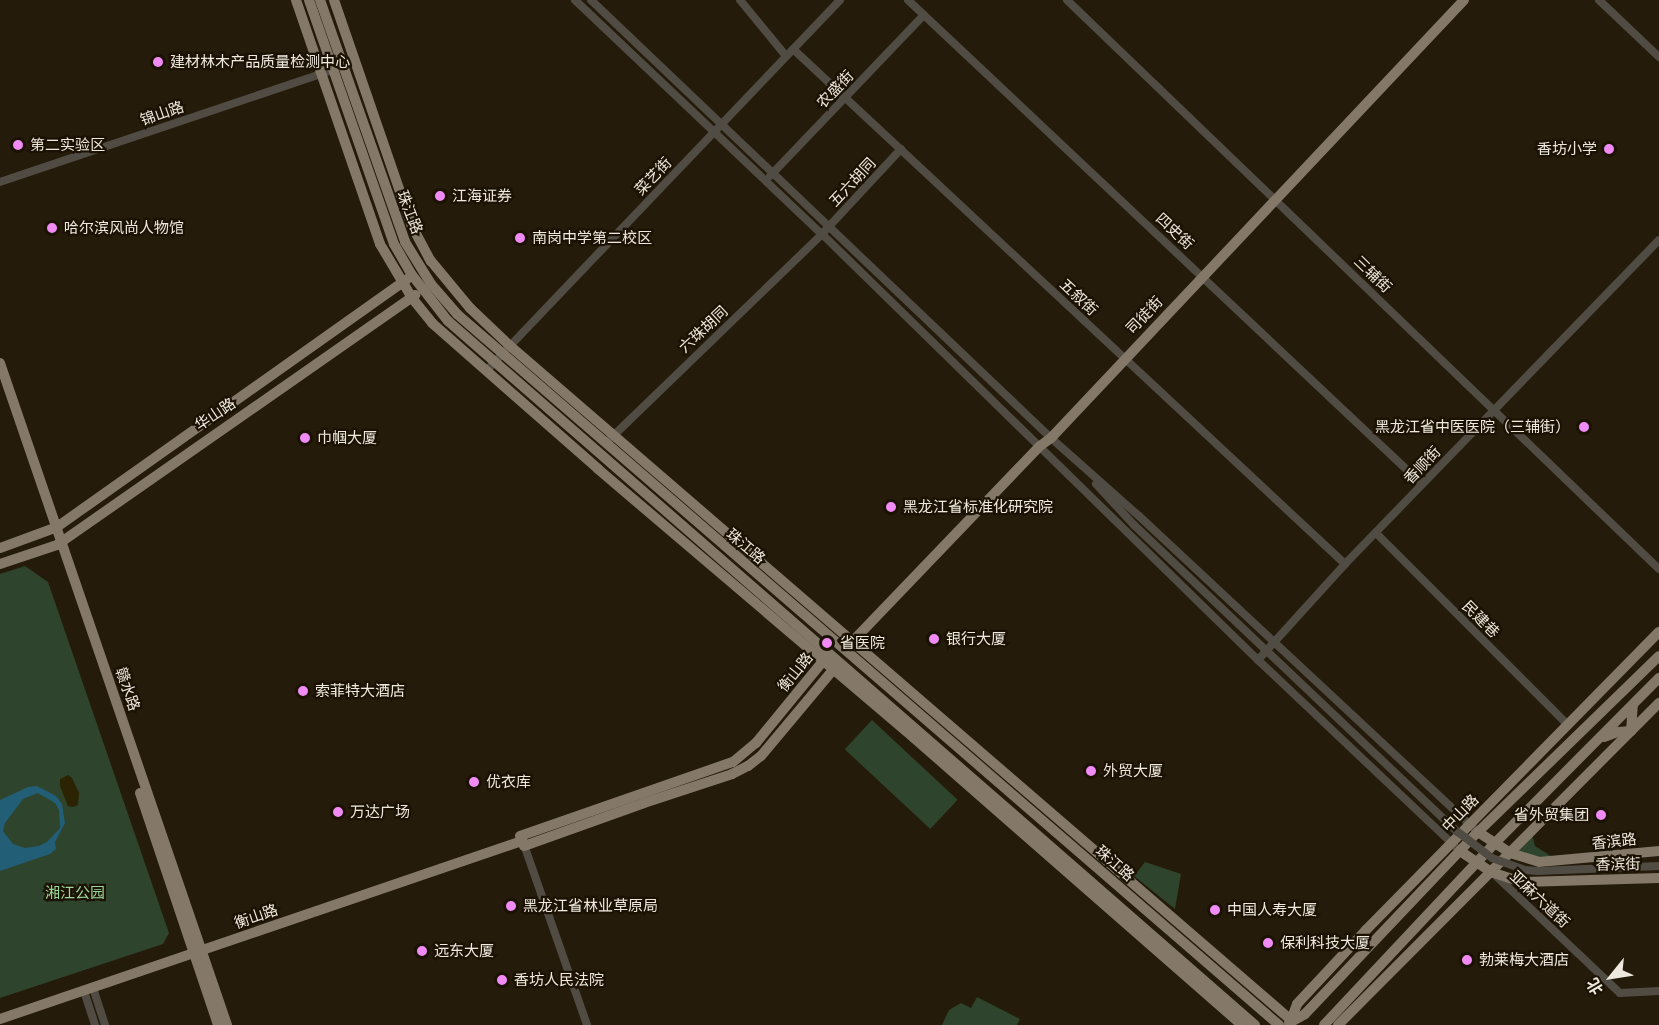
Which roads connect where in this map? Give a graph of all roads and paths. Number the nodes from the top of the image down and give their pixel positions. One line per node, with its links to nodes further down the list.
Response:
1 (296, 0): 18 (main road, 珠江路)
2 (309, 0): 17 (main road, 珠江路)
3 (320, 0): 32 (main road, 珠江路)
4 (334, 0): 30 (main road, 珠江路)
5 (575, 0): 21 (street)
6 (591, 0): 20 (street)
7 (740, 0): 15 (street)
8 (840, 0): 14 (street, 菜艺街)
9 (908, 0): 13 (street, 四史街)
10 (1067, 0): 26 (street, 三辅街)
11 (1464, 0): 26 (main road, 司徒街)
12 (1599, 0): 16 (street)
13 (924, 15): 19 (street, 农盛街); 31 (street, 四史街)
14 (793, 49): 15 (street, 菜艺街); 19 (street, 五叙街)
15 (786, 56): 20 (street, 菜艺街)
16 (1659, 57)
17 (333, 70): 18 (street, 锦山路); 32 (main road, 珠江路)
18 (321, 74): 25 (street, 锦山路); 32 (main road, 珠江路)
19 (846, 97): 22 (street, 五叙街); 23 (street, 农盛街)
20 (722, 124): 21 (street, 菜艺街); 23 (street)
21 (714, 132): 24 (street); 36 (street, 菜艺街)
22 (901, 149): 27 (street, 五六胡同); 38 (street, 五叙街)
23 (773, 173): 24 (street, 农盛街); 27 (street)
24 (765, 181): 28 (street)
25 (0, 182)
26 (1276, 199): 31 (main road, 司徒街); 42 (street, 三辅街)
27 (830, 226): 28 (street, 五六胡同); 44 (street)
28 (822, 234): 43 (street, 六珠胡同); 46 (street)
29 (1659, 240): 42 (street, 香顺街)
30 (431, 261): 32 (main road, 华山路); 33 (main road, 珠江路)
31 (1202, 275): 38 (main road, 司徒街); 48 (street, 四史街)
32 (412, 276): 34 (main road, 珠江路); 35 (main road, 珠江路); 49 (main road, 华山路)
33 (442, 276): 34 (main road, 华山路); 36 (main road, 珠江路)
34 (427, 287): 35 (main road, 华山路); 37 (main road, 珠江路)
35 (412, 298): 40 (main road, 珠江路); 51 (main road, 华山路)
36 (510, 345): 37 (street, 菜艺街); 43 (main road, 珠江路)
37 (498, 358): 40 (street, 菜艺街); 45 (main road, 珠江路); 61 (main road, 珠江路)
38 (1124, 358): 44 (main road, 司徒街); 54 (street, 五叙街)
39 (0, 363): 49 (main road, 赣水路)
40 (486, 371): 61 (main road, 珠江路)
41 (0, 377): 49 (main road, 赣水路)
42 (1494, 410): 48 (street, 香顺街); 55 (street, 三辅街)
43 (614, 435): 45 (street, 六珠胡同); 57 (main road, 珠江路)
44 (1051, 438): 46 (main road, 司徒街); 47 (street)
45 (605, 444): 59 (main road, 珠江路)
46 (1040, 446): 57 (main road, 司徒街); 62 (street)
47 (1064, 449): 58 (street); 80 (street, bridge)
48 (1422, 484): 50 (street, 香顺街)
49 (54, 529): 51 (main road, 赣水路); 52 (main road, 华山路)
50 (1376, 533): 54 (street, 香顺街); 69 (street, 民建巷)
51 (59, 544): 53 (main road, 华山路); 83 (main road, 赣水路)
52 (0, 548)
53 (0, 564)
54 (1345, 564): 58 (street, 香顺街)
55 (1659, 569)
56 (1659, 632): 66 (main road, 中山路)
57 (854, 642): 59 (main road, 司徒街); 88 (main road, 珠江路)
58 (1274, 642): 62 (street, 香顺街); 72 (street)
59 (843, 648): 61 (main road, 衡山路); 63 (main road, 衡山路); 96 (main road, 珠江路)
60 (1659, 656): 65 (main road, 中山路)
61 (827, 657): 63 (main road, 珠江路); 73 (main road, 衡山路)
62 (1257, 660): 74 (street)
63 (836, 665): 73 (main road, 衡山路); 87 (main road, 珠江路); 95 (main road, 珠江路)
64 (1659, 678): 68 (main road)
65 (1630, 686): 66 (main road); 72 (main road, 中山路)
66 (1595, 696): 69 (main road, 中山路)
67 (1659, 703): 70 (main road)
68 (1633, 705): 70 (main road); 71 (main road)
69 (1567, 724): 72 (main road, 中山路)
70 (1632, 731): 71 (main road); 78 (main road)
71 (1598, 740): 75 (main road)
72 (1474, 828): 74 (main road, 中山路); 75 (main road, 香滨路); 76 (main road, 中山路)
73 (522, 841): 83 (main road, 衡山路); 93 (street)
74 (1452, 842): 76 (street); 88 (main road, 中山路)
75 (1494, 844): 78 (main road, 香滨路); 79 (main road)
76 (1460, 851): 79 (main road, 香滨街); 88 (main road, 中山路)
77 (1659, 851): 78 (main road, 香滨路)
78 (1510, 853): 81 (main road)
79 (1476, 863): 81 (main road, 香滨街); 97 (main road)
80 (1659, 865)
81 (1491, 872): 82 (main road, 香滨街); 85 (street, 亚麻六道街); 98 (main road)
82 (1659, 878)
83 (198, 952): 84 (main road, 衡山路); 91 (main road, 赣水路); 92 (main road, 赣水路)
84 (88, 989): 86 (main road, 衡山路); 89 (street); 90 (street)
85 (1659, 991)
86 (0, 1019)
87 (1229, 1020): 94 (main road, 珠江路)
88 (1289, 1023)
89 (95, 1025)
90 (105, 1025)
91 (218, 1025)
92 (227, 1025)
93 (587, 1025)
94 (1242, 1025)
95 (1255, 1025)
96 (1279, 1025)
97 (1324, 1025)
98 (1338, 1025)

